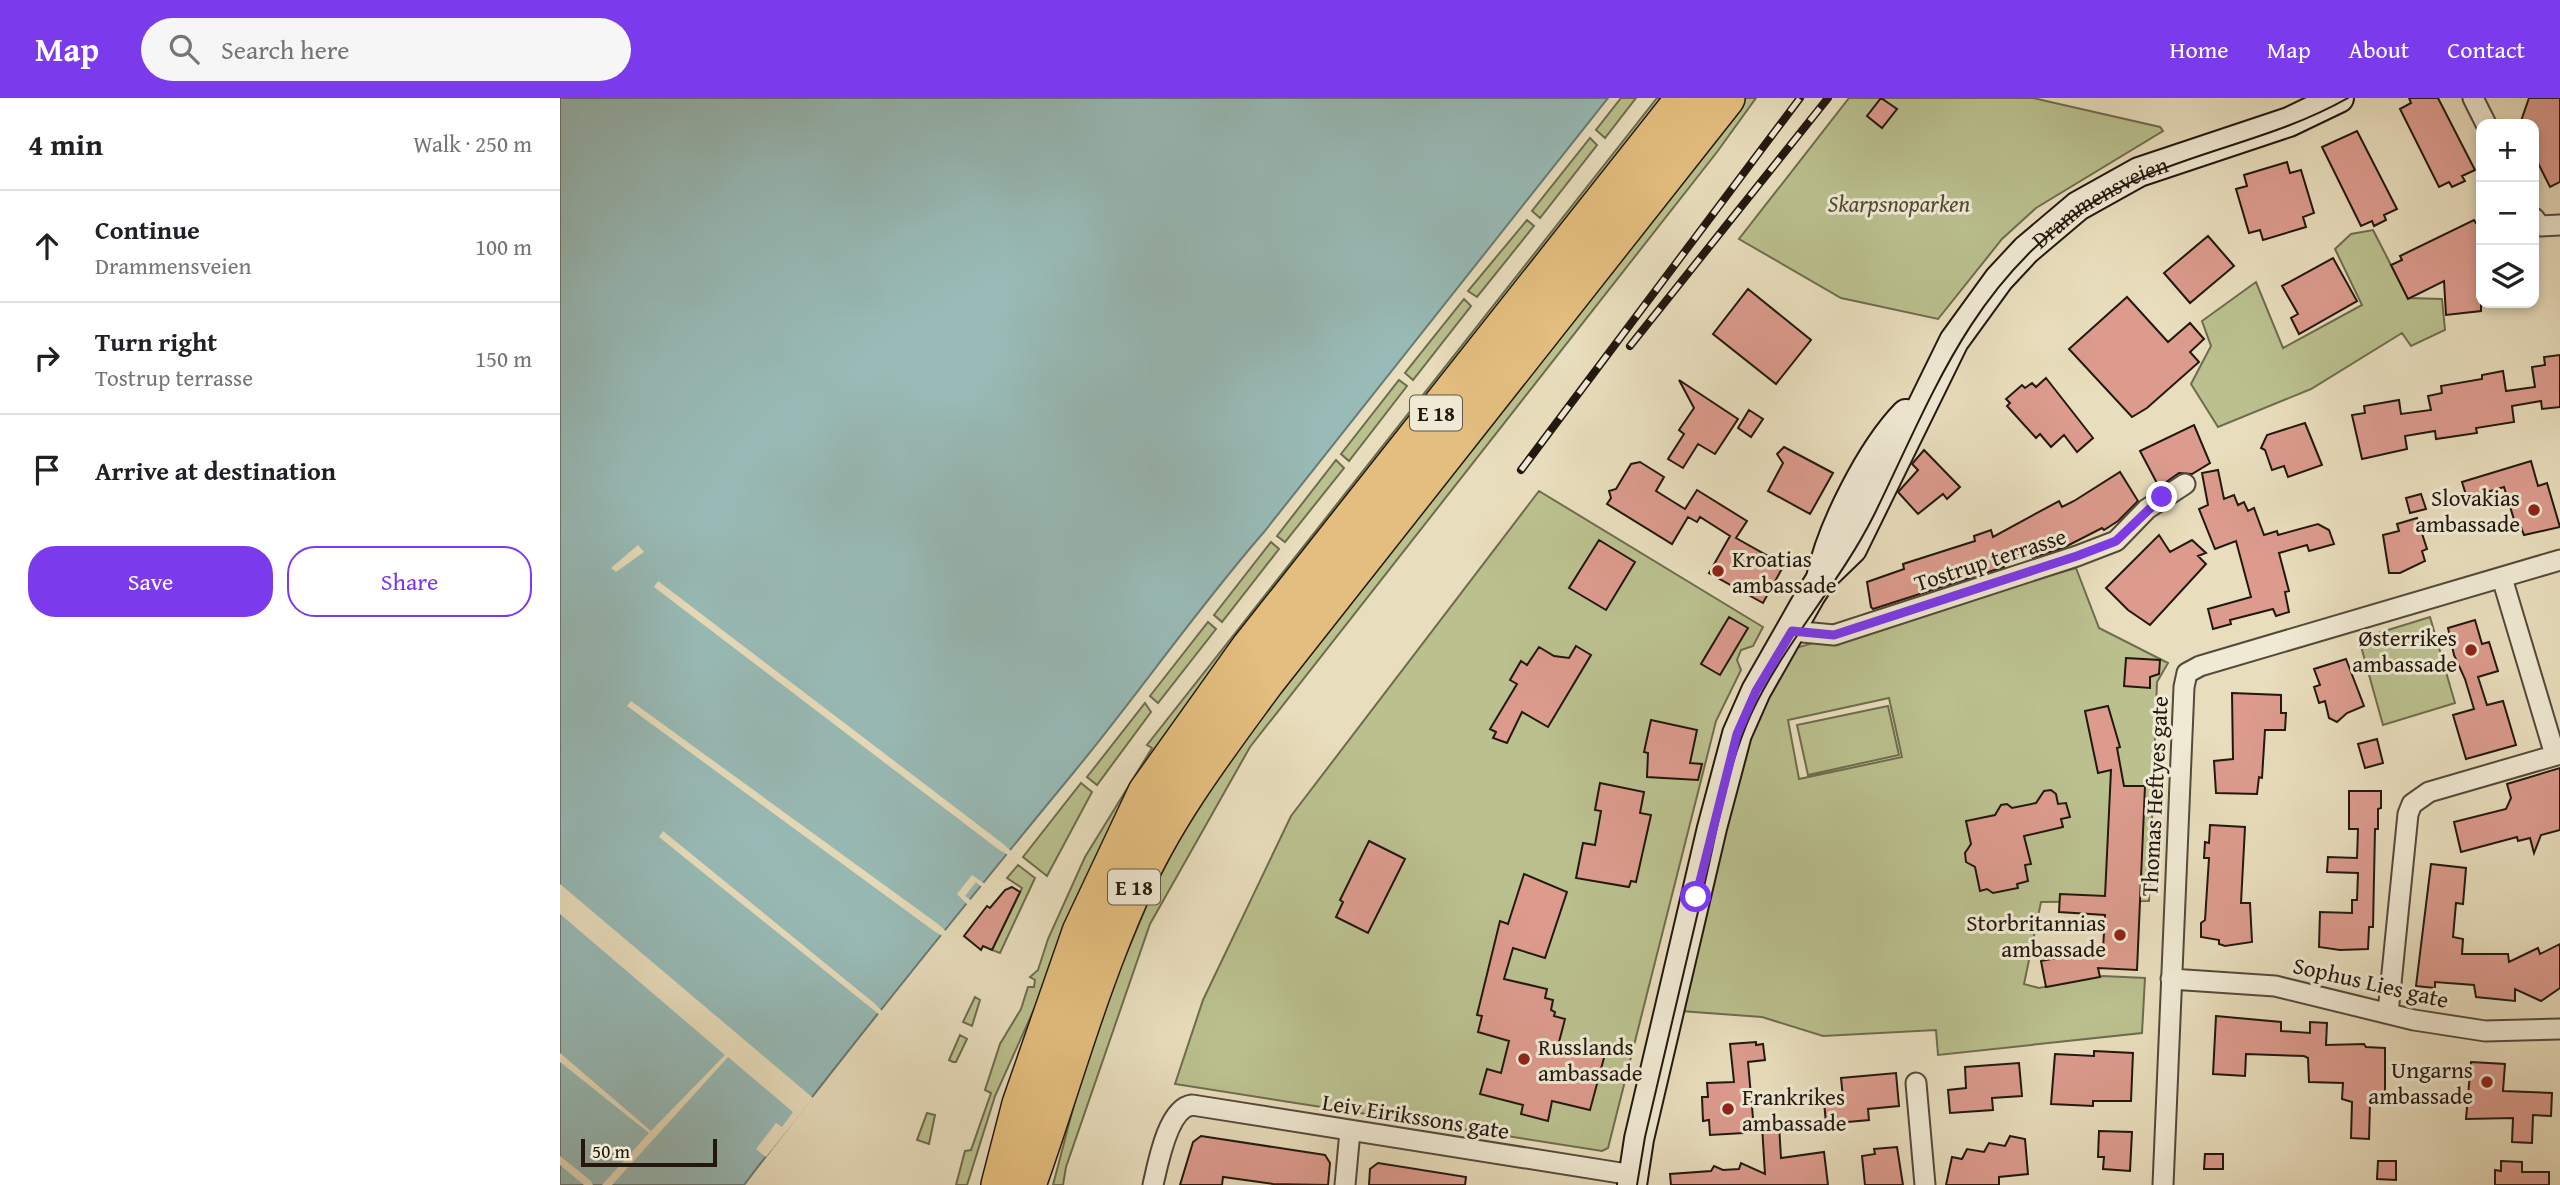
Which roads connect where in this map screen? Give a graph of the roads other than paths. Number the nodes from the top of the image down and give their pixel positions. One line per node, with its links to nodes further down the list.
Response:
1 (1685, 98): 16 (highway, E 18)
2 (1726, 98): 18 (highway, E 18)
3 (2339, 98): 11 (street, Drammensveien)
4 (2473, 98): 5 (street)
5 (2484, 119)
6 (2539, 225): 7 (street)
7 (2560, 225)
8 (2185, 484): 11 (street, Tostrup terrasse)
9 (2560, 560): 10 (street, Thomas Heftyes gate)
10 (2502, 578): 12 (street); 13 (street, Thomas Heftyes gate)
11 (1792, 631): 20 (street, Drammensveien)
12 (2557, 755): 14 (street)
13 (2171, 979): 14 (street, Sophus Lies gate); 28 (street, Thomas Heftyes gate)
14 (2388, 1013): 15 (street, Sophus Lies gate)
15 (2560, 1029)
16 (1046, 1033): 21 (highway); 22 (highway, E 18)
17 (1916, 1083): 27 (street)
18 (1051, 1118): 23 (highway, E 18); 24 (highway)
19 (1350, 1131): 20 (street, Leiv Eirikssons gate); 25 (street, Leiv Eirikssons gate); 26 (street)
20 (1633, 1180)
21 (975, 1185)
22 (1000, 1185)
23 (1027, 1185)
24 (1040, 1185)
25 (1153, 1185)
26 (1345, 1185)
27 (1925, 1185)
28 (2163, 1185)

